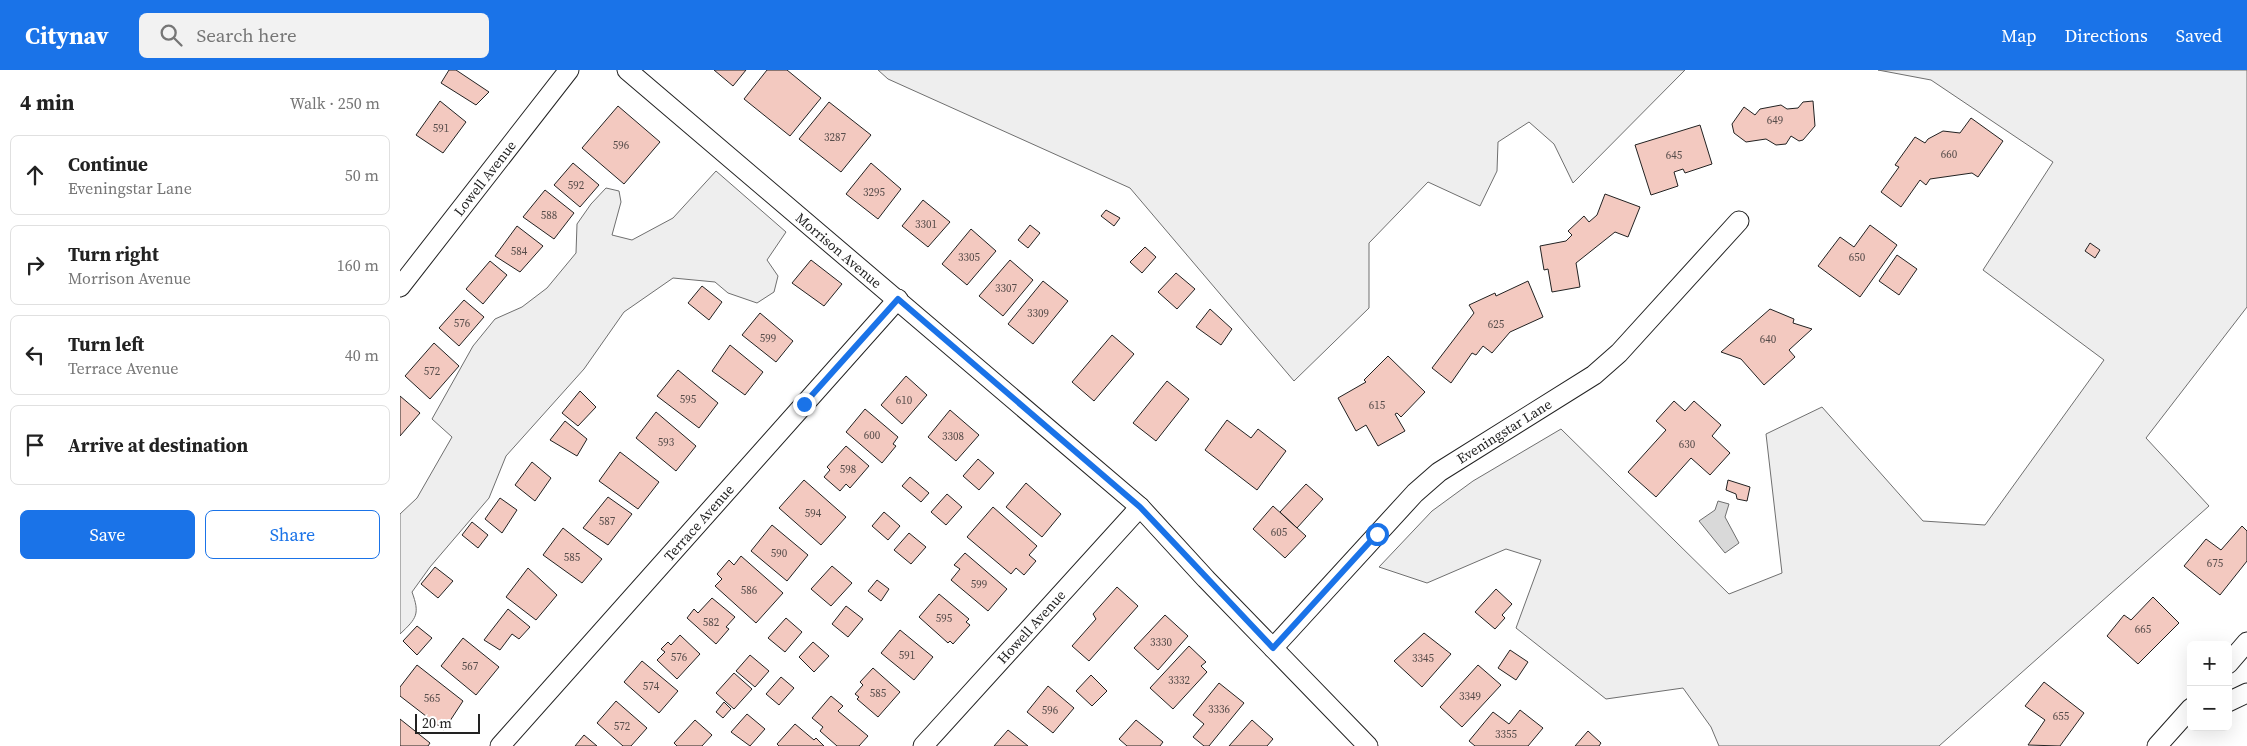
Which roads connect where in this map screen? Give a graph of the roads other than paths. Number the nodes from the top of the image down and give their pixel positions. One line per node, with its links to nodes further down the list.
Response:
1 (569, 70): 4 (street, Lowell Avenue)
2 (627, 70): 5 (street, Morrison Avenue)
3 (1738, 221): 8 (street, Eveningstar Lane)
4 (400, 287)
5 (898, 299): 6 (street, Morrison Avenue); 13 (street, Terrace Avenue)
6 (1140, 507): 8 (street, Morrison Avenue); 14 (street, Howell Avenue)
7 (2247, 642): 9 (street)
8 (1273, 648): 15 (street, Morrison Avenue)
9 (2232, 659)
10 (2247, 693): 11 (street)
11 (2232, 700)
12 (2187, 713): 16 (street)
13 (500, 746)
14 (923, 746)
15 (1368, 746)
16 (2157, 746)

